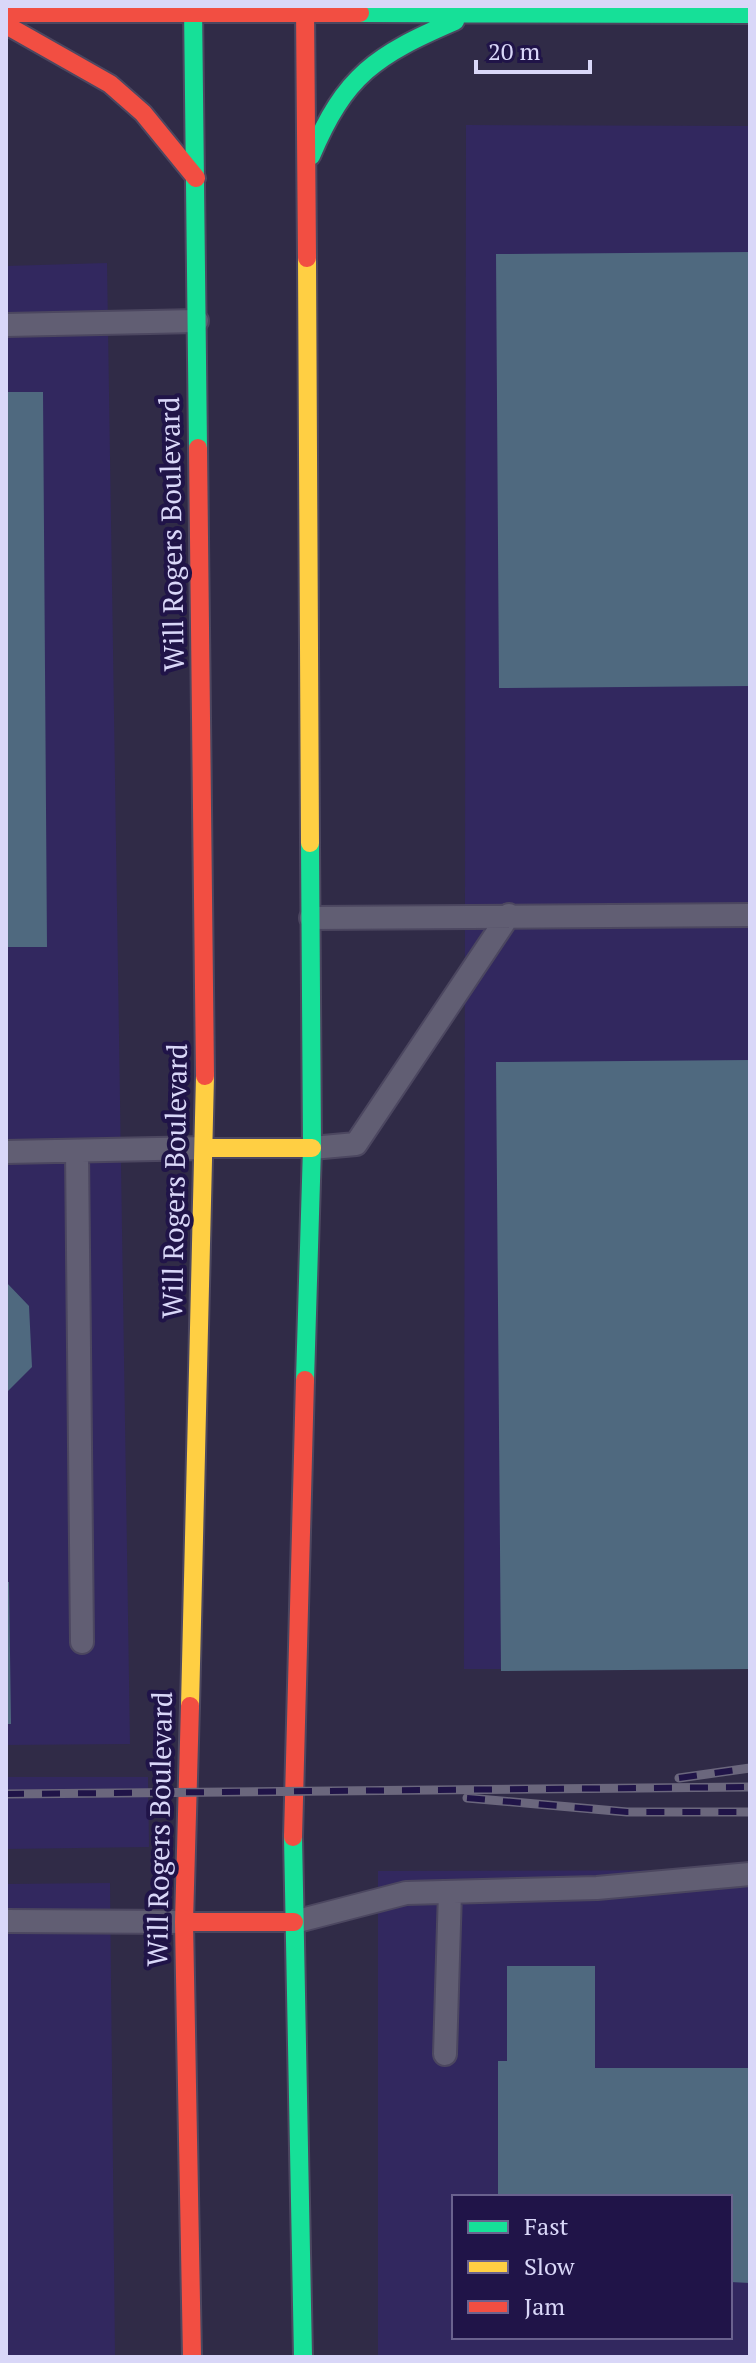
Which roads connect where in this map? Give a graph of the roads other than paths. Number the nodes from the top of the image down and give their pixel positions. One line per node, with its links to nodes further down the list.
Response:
1 (193, 10): 2 (main road); 3 (main road); 8 (main road, Will Rogers Boulevard)
2 (305, 10): 4 (main road); 7 (main road)
3 (6, 13)
4 (470, 14): 5 (main road); 7 (main road)
5 (750, 14)
6 (6, 25): 8 (main road)
7 (305, 173): 13 (main road)
8 (196, 178): 9 (main road, Will Rogers Boulevard)
9 (197, 321): 10 (lane); 14 (main road, Will Rogers Boulevard)
10 (6, 325)
11 (509, 915): 12 (lane); 13 (lane); 15 (lane)
12 (750, 915)
13 (311, 918): 15 (main road)
14 (206, 1148): 15 (main road); 16 (lane); 22 (main road, Will Rogers Boulevard)
15 (312, 1148): 23 (main road)
16 (77, 1151): 17 (lane); 18 (lane)
17 (6, 1152)
18 (82, 1642)
19 (750, 1874): 20 (lane)
20 (450, 1892): 23 (lane); 24 (lane)
21 (6, 1921): 22 (lane)
22 (184, 1922): 23 (main road); 25 (main road, Will Rogers Boulevard)
23 (294, 1922): 26 (main road)
24 (445, 2054)
25 (192, 2357)
26 (303, 2357)

